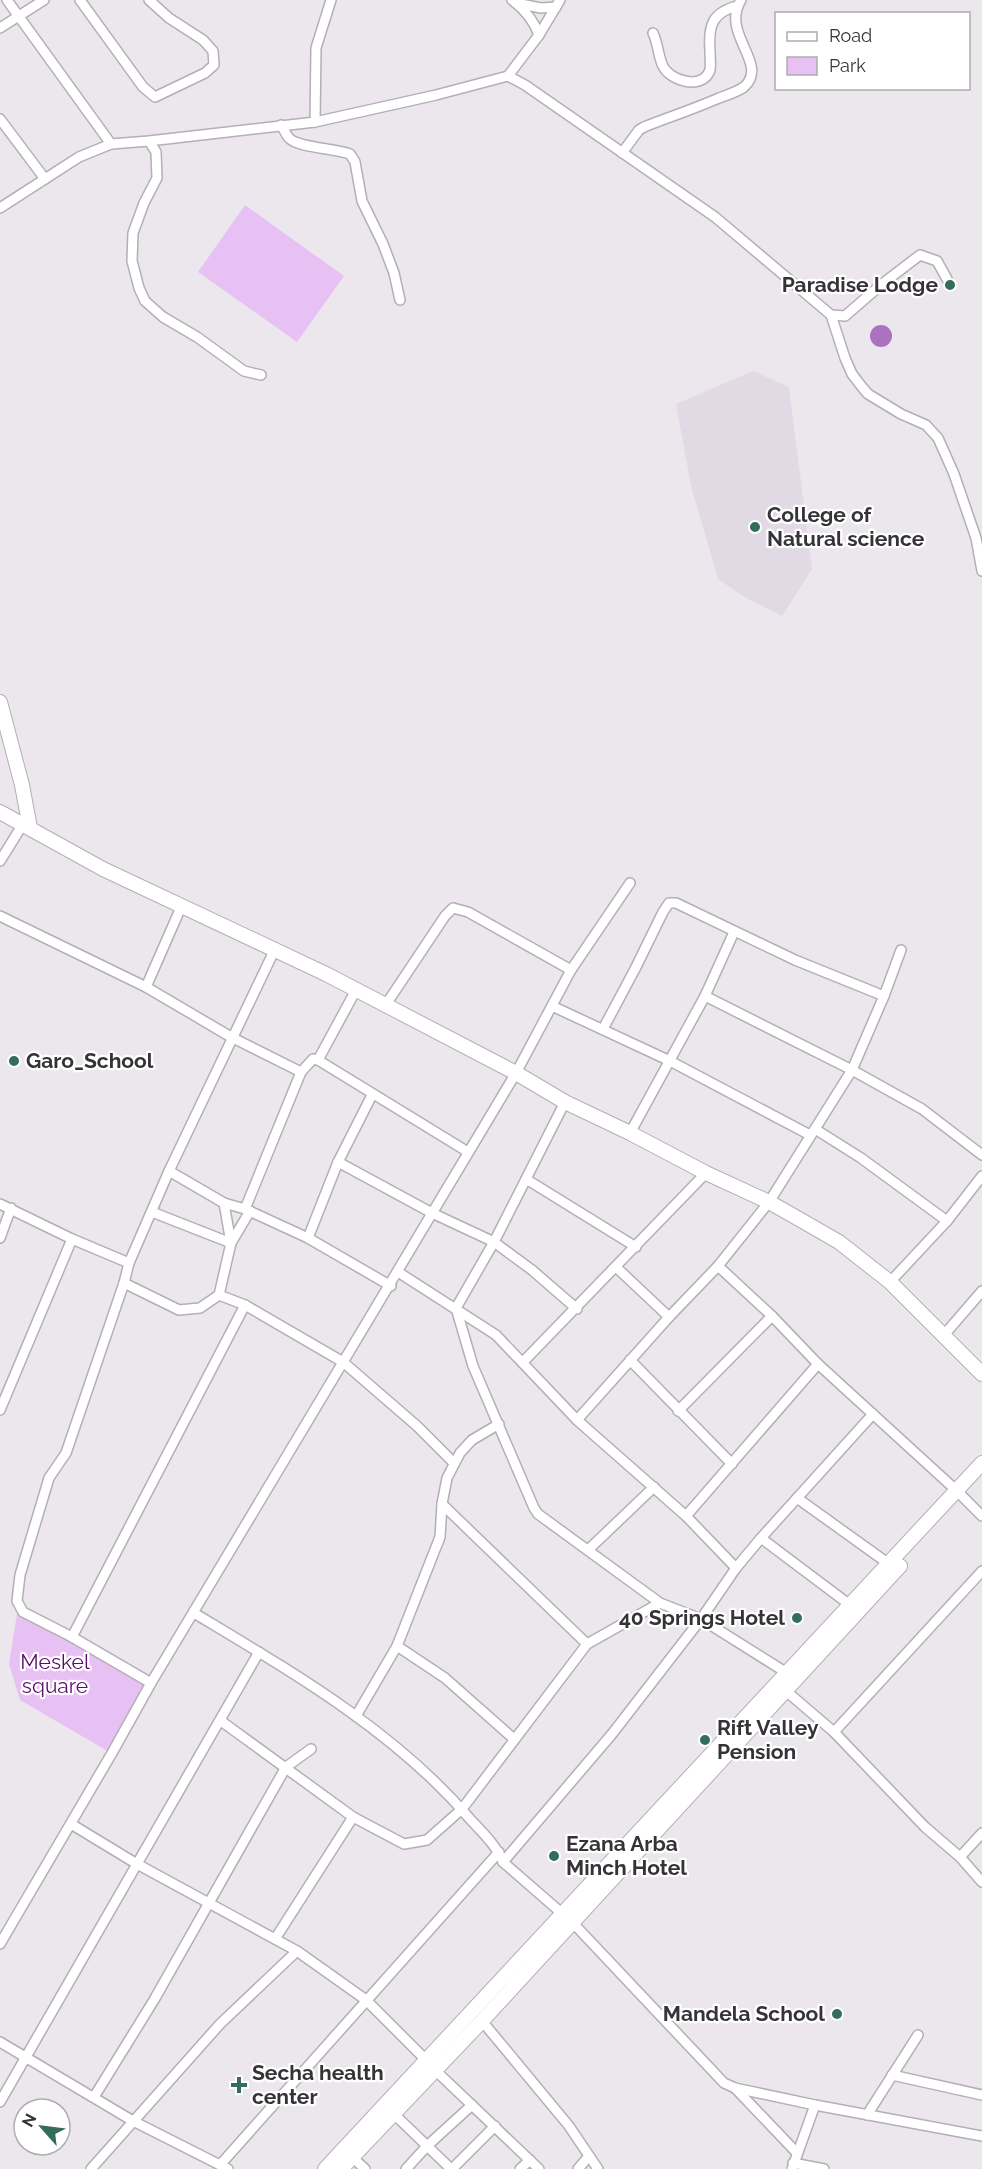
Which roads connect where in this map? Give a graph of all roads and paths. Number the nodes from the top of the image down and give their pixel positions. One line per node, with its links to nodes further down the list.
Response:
1 (7, 0): 9 (street)
2 (44, 0): 9 (street)
3 (80, 0): 4 (street)
4 (149, 0)
5 (331, 0): 15 (street)
6 (514, 2): 7 (street); 12 (street)
7 (558, 3): 12 (street)
8 (739, 3): 11 (street); 19 (street)
9 (18, 16): 10 (street); 18 (street)
10 (0, 28)
11 (653, 33)
12 (539, 35): 13 (street)
13 (508, 76): 15 (street); 19 (street)
14 (0, 119): 20 (street)
15 (315, 122): 16 (street)
16 (281, 125): 17 (street); 23 (street)
17 (149, 141): 18 (street); 25 (street)
18 (111, 144): 20 (street)
19 (621, 153): 24 (street)
20 (45, 179): 21 (street)
21 (0, 208)
22 (947, 279): 24 (street)
23 (400, 300)
24 (831, 315): 26 (street)
25 (261, 375)
26 (982, 571)
27 (0, 702): 29 (street)
28 (0, 812): 29 (street)
29 (26, 826): 30 (street); 32 (street)
30 (0, 861)
31 (630, 884): 37 (street)
32 (183, 905): 35 (street); 38 (street)
33 (0, 916): 38 (street)
34 (734, 932): 40 (street); 41 (street); 44 (street)
35 (274, 949): 39 (street); 45 (street)
36 (901, 950): 41 (street)
37 (571, 970): 42 (street); 43 (street)
38 (146, 987): 45 (street)
39 (356, 990): 43 (street); 46 (street)
40 (705, 996): 47 (street); 48 (street)
41 (884, 996): 48 (street)
42 (552, 1005): 44 (street); 50 (street)
43 (385, 1006): 50 (street)
44 (603, 1029): 47 (street)
45 (231, 1037): 49 (street); 58 (street)
46 (318, 1060): 49 (street); 51 (street)
47 (670, 1061): 53 (street); 54 (street)
48 (852, 1070): 53 (street); 56 (street)
49 (301, 1072): 66 (street)
50 (516, 1073): 52 (street); 55 (street)
51 (372, 1095): 55 (street); 57 (street)
52 (565, 1102): 54 (street); 61 (street)
53 (812, 1132): 62 (street); 69 (street)
54 (630, 1133): 59 (street)
55 (468, 1152): 68 (street)
56 (982, 1155)
57 (338, 1162): 68 (street); 71 (street)
58 (169, 1171): 63 (street); 67 (street)
59 (706, 1173): 62 (street); 75 (street)
60 (982, 1176): 69 (street)
61 (526, 1179): 73 (street); 75 (street)
62 (769, 1202): 77 (street); 80 (street)
63 (224, 1203): 66 (street); 74 (street)
64 (0, 1204): 65 (street)
65 (11, 1208): 70 (street); 72 (street)
66 (247, 1210): 71 (street); 74 (street)
67 (152, 1212): 74 (street); 76 (street)
68 (432, 1213): 73 (street); 79 (street)
69 (946, 1221): 80 (street)
70 (0, 1238)
71 (308, 1238): 82 (street)
72 (72, 1239): 76 (street); 96 (street)
73 (494, 1242): 86 (street); 87 (street)
74 (231, 1243): 84 (street)
75 (636, 1247): 78 (street)
76 (129, 1263): 81 (street)
77 (718, 1266): 88 (street); 89 (street)
78 (617, 1268): 87 (street); 89 (street)
79 (398, 1272): 82 (street); 86 (street)
80 (890, 1282): 90 (street)
81 (124, 1283): 84 (street); 120 (street)
82 (390, 1286): 92 (street)
83 (982, 1291): 90 (street)
84 (219, 1295): 85 (street)
85 (244, 1305): 92 (street); 120 (street)
86 (456, 1308): 93 (street); 100 (street)
87 (576, 1309): 93 (street)
88 (772, 1316): 94 (street); 97 (street)
89 (669, 1317): 91 (street)
90 (944, 1335): 95 (street)
91 (630, 1360): 97 (street); 99 (street)
92 (343, 1362): 101 (street); 118 (street)
93 (523, 1362): 99 (street)
94 (818, 1364): 98 (street); 103 (street)
95 (982, 1374)
96 (0, 1410)
97 (678, 1411): 103 (street)
98 (873, 1414): 106 (street); 107 (street)
99 (577, 1420): 105 (street)
100 (499, 1424): 101 (street); 112 (street)
101 (454, 1463): 108 (street)
102 (982, 1463): 106 (street)
103 (732, 1464): 109 (street)
104 (982, 1477): 106 (street)
105 (654, 1487): 109 (street); 112 (street)
106 (960, 1494): 110 (street); 113 (street); 126 (street)
107 (797, 1498): 111 (street); 113 (street)
108 (442, 1504): 121 (street); 122 (street)
109 (686, 1516): 114 (street)
110 (982, 1516)
111 (761, 1538): 114 (street); 117 (street)
112 (588, 1550): 116 (street)
113 (889, 1564): 117 (street)
114 (736, 1568): 119 (street)
115 (982, 1571): 129 (street)
116 (660, 1604): 119 (street); 121 (street)
117 (850, 1605): 124 (street)
118 (194, 1613): 123 (street); 125 (street)
119 (701, 1619): 124 (street); 139 (street)
120 (72, 1637): 125 (street)
121 (587, 1644): 130 (street)
122 (397, 1646): 127 (street); 130 (street)
123 (259, 1652): 127 (street); 128 (street)
124 (787, 1673): 143 (street)
125 (151, 1683): 135 (street)
126 (786, 1691): 129 (street); 143 (street)
127 (356, 1716): 133 (street)
128 (221, 1721): 132 (street); 140 (street)
129 (834, 1732): 138 (street)
130 (514, 1739): 133 (street)
131 (311, 1749): 132 (street)
132 (285, 1767): 134 (street); 142 (street)
133 (462, 1809): 134 (street); 137 (street)
134 (353, 1817): 144 (street)
135 (71, 1824): 140 (street); 145 (street)
136 (982, 1833): 138 (street)
137 (499, 1852): 139 (street); 147 (street)
138 (960, 1857): 141 (street)
139 (503, 1862): 143 (street)
140 (137, 1864): 142 (street); 151 (street)
141 (982, 1882)
142 (210, 1903): 144 (street); 156 (street)
143 (568, 1918): 148 (street); 152 (street); 154 (street)
144 (275, 1939): 146 (street)
145 (0, 1944)
146 (297, 1951): 147 (street); 162 (street)
147 (366, 2000): 152 (street); 170 (street)
148 (482, 2021): 152 (street); 166 (street)
149 (918, 2036): 153 (street)
150 (0, 2042): 151 (street)
151 (27, 2057): 156 (street); 157 (street)
152 (430, 2065): 158 (street); 160 (street); 172 (street)
153 (892, 2075): 155 (street); 161 (street)
154 (735, 2088): 159 (street); 169 (street)
155 (982, 2095)
156 (94, 2097): 162 (street)
157 (0, 2102)
158 (472, 2105): 163 (street); 165 (street)
159 (814, 2105): 161 (street); 169 (street)
160 (393, 2113): 165 (street); 167 (street)
161 (867, 2115): 164 (street)
162 (133, 2121): 170 (street); 171 (street)
163 (495, 2126): 168 (street); 176 (street)
164 (982, 2136)
165 (427, 2146): 175 (street); 176 (street)
166 (589, 2156): 179 (street); 180 (street)
167 (352, 2157): 173 (street); 174 (street)
168 (530, 2160): 177 (street); 178 (street)
169 (794, 2161): 181 (street)
170 (224, 2167)
171 (92, 2169)
172 (325, 2169)
173 (340, 2169)
174 (365, 2169)
175 (406, 2169)
176 (452, 2169)
177 (520, 2169)
178 (539, 2169)
179 (578, 2169)
180 (598, 2169)
181 (824, 2169)

